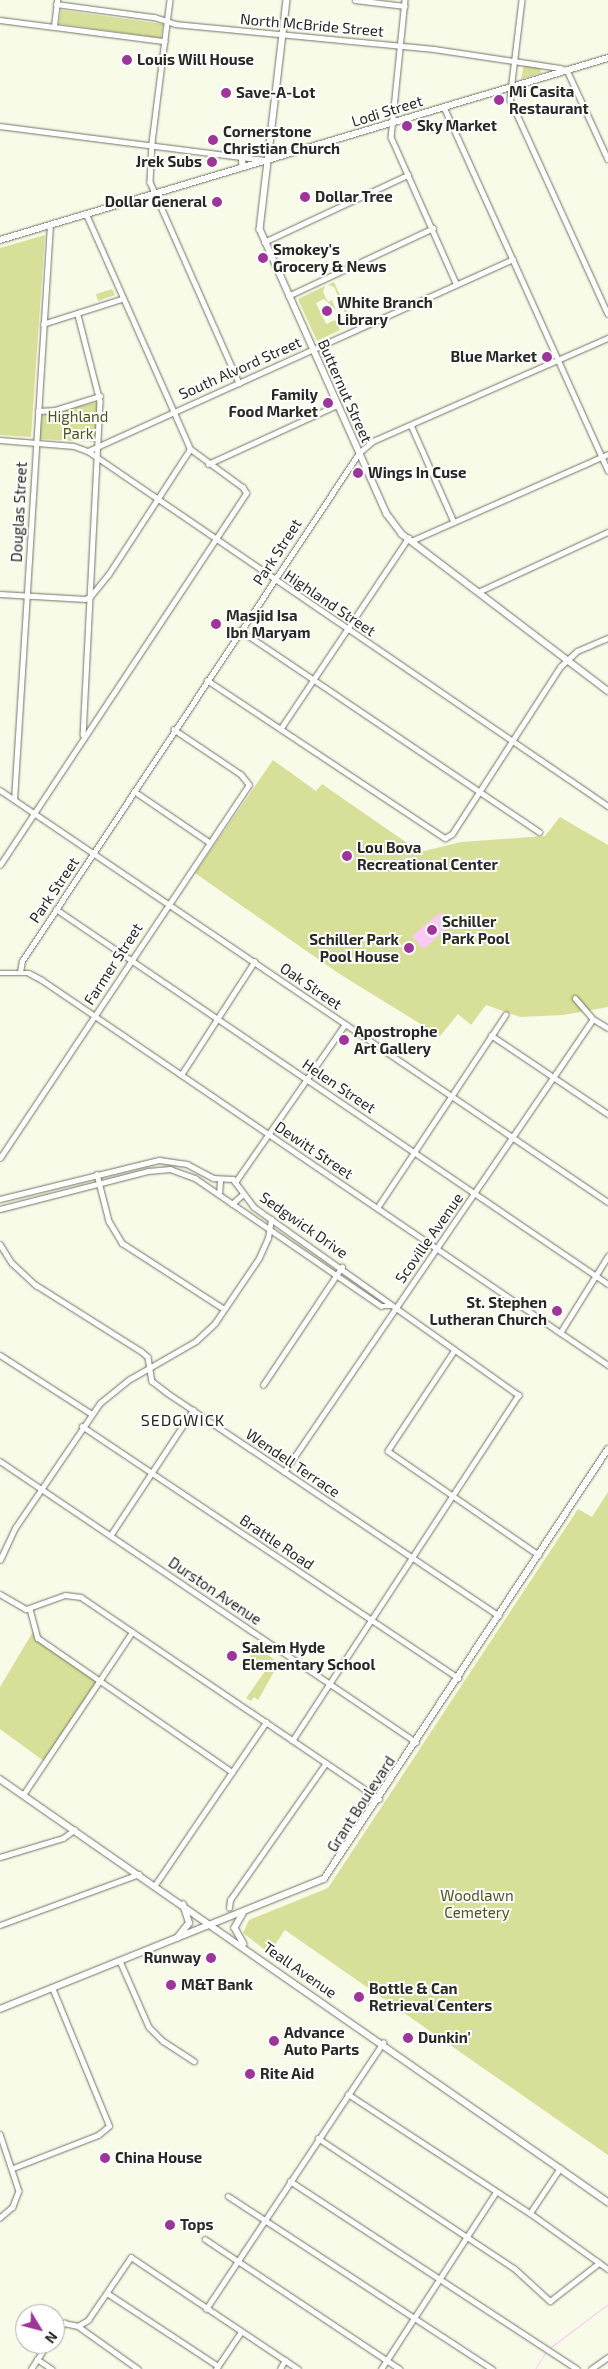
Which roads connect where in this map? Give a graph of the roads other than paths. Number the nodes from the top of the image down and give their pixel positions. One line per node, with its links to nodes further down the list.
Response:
1 (170, 0): 8 (street)
2 (287, 0): 10 (street, Butternut Street)
3 (355, 0): 6 (street)
4 (522, 0): 14 (street)
5 (56, 2): 8 (street, North McBride Street); 9 (street)
6 (405, 3): 12 (street)
7 (0, 20): 9 (street)
8 (167, 22): 10 (street, North McBride Street); 11 (street)
9 (54, 26): 11 (street)
10 (283, 34): 12 (street, North McBride Street); 24 (street, Butternut Street)
11 (165, 41): 20 (street)
12 (400, 46): 14 (street, North McBride Street); 18 (street)
13 (608, 58): 15 (street, Lodi Street)
14 (515, 61): 15 (street, North McBride Street); 16 (street)
15 (567, 70): 16 (street, Lodi Street); 21 (street)
16 (512, 87): 17 (street, Lodi Street); 37 (street)
17 (444, 107): 18 (street, Lodi Street); 33 (street)
18 (391, 123): 24 (street, Lodi Street); 26 (street)
19 (0, 126): 20 (street)
20 (152, 143): 22 (street); 27 (street)
21 (606, 150): 23 (street)
22 (242, 155): 24 (street); 25 (street)
23 (608, 159)
24 (268, 160): 25 (street, Lodi Street); 32 (street, Butternut Street)
25 (242, 167): 27 (street, Lodi Street)
26 (408, 175): 30 (street); 32 (street)
27 (155, 193): 28 (street, Lodi Street); 43 (street)
28 (86, 214): 29 (street, Lodi Street); 36 (street)
29 (50, 225): 31 (street, Lodi Street); 39 (street, Douglas Street)
30 (433, 228): 34 (street); 35 (street)
31 (0, 240)
32 (264, 242): 35 (street, Butternut Street)
33 (513, 259): 34 (street, South Alvord Street); 42 (street)
34 (456, 283): 41 (street, South Alvord Street)
35 (288, 296): 41 (street, Butternut Street)
36 (122, 299): 38 (street); 46 (street)
37 (608, 314)
38 (78, 315): 39 (street); 44 (street)
39 (43, 324): 47 (street, Douglas Street)
40 (608, 338): 42 (street, Park Street)
41 (312, 349): 43 (street, South Alvord Street); 45 (street, Butternut Street)
42 (559, 360): 48 (street, Park Street); 56 (street)
43 (239, 382): 46 (street, South Alvord Street)
44 (100, 396): 47 (street); 51 (street)
45 (337, 405): 54 (street, Butternut Street); 58 (street)
46 (174, 411): 51 (street, South Alvord Street); 52 (street)
47 (38, 412): 50 (street, Douglas Street)
48 (411, 425): 54 (street, Park Street); 61 (street)
49 (0, 440): 50 (street, Highland Street)
50 (36, 443): 53 (street, Highland Street); 68 (street, Douglas Street)
51 (98, 446): 53 (street, South Alvord Street); 57 (street)
52 (190, 449): 58 (street); 60 (street)
53 (88, 451): 57 (street, Highland Street)
54 (358, 453): 64 (street, Butternut Street); 65 (street, Park Street)
55 (608, 454): 56 (street)
56 (602, 457): 59 (street); 61 (street)
57 (97, 458): 60 (street, Highland Street); 69 (street)
58 (208, 464): 63 (street)
59 (608, 471)
60 (156, 500): 63 (street, Highland Street); 69 (street)
61 (454, 522): 64 (street)
62 (608, 532): 66 (street)
63 (214, 539): 65 (street, Highland Street); 79 (street)
64 (409, 539): 66 (street, Butternut Street); 70 (street)
65 (274, 579): 70 (street, Highland Street); 71 (street, Park Street)
66 (478, 592): 73 (street, Butternut Street)
67 (0, 594): 68 (street)
68 (27, 595): 69 (street); 84 (street, Douglas Street)
69 (90, 597): 79 (street)
70 (346, 629): 75 (street); 80 (street, Highland Street)
71 (240, 630): 74 (street, Park Street); 75 (street)
72 (608, 638): 73 (street)
73 (567, 660): 76 (street, Butternut Street); 80 (street)
74 (207, 680): 77 (street); 78 (street, Park Street)
75 (314, 680): 77 (street); 83 (street)
76 (608, 691)
77 (281, 728): 83 (street)
78 (174, 730): 82 (street, Park Street); 88 (street, Farmer Street)
79 (83, 736): 86 (street)
80 (513, 742): 83 (street); 85 (street, Highland Street)
81 (0, 790): 84 (street, Oak Street)
82 (134, 791): 88 (street); 89 (street, Park Street)
83 (480, 792): 87 (street)
84 (14, 800): 86 (street, Oak Street)
85 (608, 806)
86 (34, 813): 89 (street, Oak Street); 90 (street)
87 (539, 832)
88 (209, 842): 91 (street, Farmer Street)
89 (93, 853): 91 (street, Oak Street); 92 (street, Park Street)
90 (0, 865)
91 (168, 903): 93 (street, Farmer Street); 94 (street, Oak Street)
92 (56, 910): 93 (street, Helen Street); 96 (street, Park Street)
93 (130, 959): 98 (street, Farmer Street); 100 (street, Helen Street)
94 (254, 962): 100 (street); 102 (street, Oak Street)
95 (0, 972): 96 (street, Dewitt Street)
96 (20, 972): 98 (street, Dewitt Street)
97 (575, 998): 101 (street)
98 (94, 1015): 105 (street, Dewitt Street); 113 (street, Farmer Street)
99 (505, 1015): 104 (street)
100 (218, 1018): 105 (street); 107 (street, Helen Street)
101 (593, 1018): 103 (street); 106 (street, Scoville Avenue)
102 (345, 1024): 107 (street); 108 (street, Oak Street)
103 (608, 1028)
104 (491, 1035): 106 (street); 108 (street)
105 (181, 1074): 110 (street, Dewitt Street)
106 (553, 1077): 109 (street); 111 (street, Scoville Avenue)
107 (306, 1078): 110 (street); 112 (street, Helen Street)
108 (450, 1096): 111 (street, Oak Street); 112 (street)
109 (608, 1114)
110 (268, 1133): 116 (street); 124 (street, Dewitt Street)
111 (512, 1138): 119 (street, Scoville Avenue); 122 (street, Oak Street)
112 (413, 1151): 119 (street, Helen Street); 124 (street)
113 (0, 1158)
114 (97, 1174): 115 (street); 117 (street); 121 (street)
115 (220, 1180): 116 (street); 120 (street)
116 (236, 1181): 118 (street, Sedgwick Drive)
117 (99, 1183): 120 (street, Sedgwick Drive); 125 (street, Sedgwick Drive); 136 (street)
118 (243, 1194): 123 (street); 126 (street, Sedgwick Drive)
119 (475, 1194): 129 (street, Scoville Avenue); 133 (street, Helen Street)
120 (219, 1195): 123 (street, Sedgwick Drive)
121 (0, 1198)
122 (608, 1202)
123 (232, 1204): 127 (street, Sedgwick Drive)
124 (377, 1208): 129 (street, Dewitt Street)
125 (0, 1209)
126 (271, 1219): 127 (street); 131 (street, Sedgwick Drive)
127 (269, 1228): 132 (street, Sedgwick Drive); 136 (street)
128 (0, 1244): 141 (street, Wendell Terrace)
129 (437, 1248): 135 (street, Scoville Avenue); 137 (street, Dewitt Street)
130 (608, 1256): 133 (street)
131 (342, 1267): 132 (street); 135 (street, Sedgwick Drive)
132 (337, 1275): 135 (street, Sedgwick Drive); 142 (street)
133 (595, 1275): 134 (street, Helen Street); 137 (street)
134 (608, 1284)
135 (393, 1308): 138 (street, Sedgwick Drive); 148 (street, Scoville Avenue)
136 (224, 1309): 141 (street)
137 (560, 1333): 140 (street, Dewitt Street)
138 (456, 1350): 151 (street, Sedgwick Drive); 151 (street)
139 (0, 1355): 144 (street)
140 (608, 1365)
141 (150, 1367): 143 (street, Wendell Terrace); 144 (street)
142 (263, 1385)
143 (193, 1410): 148 (street, Wendell Terrace); 149 (street)
144 (92, 1414): 145 (street)
145 (82, 1426): 149 (street, Brattle Road); 150 (street)
146 (608, 1449): 153 (street, Grant Boulevard)
147 (0, 1460): 150 (street, Durston Avenue)
148 (284, 1472): 154 (street, Wendell Terrace)
149 (152, 1473): 152 (street); 159 (street, Brattle Road)
150 (41, 1488): 152 (street, Durston Avenue); 155 (street)
151 (451, 1496): 153 (street); 154 (street)
152 (110, 1536): 163 (street, Durston Avenue)
153 (539, 1555): 158 (street, Grant Boulevard)
154 (411, 1557): 158 (street, Wendell Terrace); 159 (street)
155 (0, 1560)
156 (0, 1594): 157 (street)
157 (30, 1610): 160 (street); 162 (street)
158 (499, 1616): 161 (street, Grant Boulevard)
159 (372, 1620): 161 (street, Brattle Road); 163 (street)
160 (132, 1632): 162 (street); 164 (street)
161 (458, 1678): 166 (street, Grant Boulevard)
162 (99, 1681): 168 (street); 170 (street)
163 (330, 1684): 165 (street); 166 (street, Durston Avenue)
164 (266, 1722): 165 (street); 168 (street)
165 (294, 1741): 167 (street)
166 (416, 1742): 171 (street, Grant Boulevard)
167 (326, 1763): 171 (street); 177 (street)
168 (232, 1772): 175 (street)
169 (0, 1779): 170 (street, Teall Avenue)
170 (24, 1795): 172 (street, Teall Avenue)
171 (379, 1799): 178 (street, Grant Boulevard)
172 (74, 1830): 173 (street); 174 (street, Teall Avenue)
173 (0, 1857)
174 (139, 1874): 175 (street, Teall Avenue); 180 (street)
175 (155, 1886): 176 (street, Teall Avenue)
176 (182, 1904): 179 (street, Teall Avenue); 181 (street)
177 (229, 1908)
178 (244, 1913): 179 (street, Grant Boulevard); 182 (street)
179 (213, 1925): 181 (street, Grant Boulevard); 182 (street, Teall Avenue)
180 (0, 1926)
181 (175, 1940): 183 (street, Grant Boulevard)
182 (249, 1950): 186 (street, Teall Avenue)
183 (120, 1961): 184 (street, Grant Boulevard); 187 (street)
184 (52, 1988): 185 (street, Grant Boulevard); 191 (street)
185 (0, 2009)
186 (382, 2043): 188 (street); 192 (street, Teall Avenue)
187 (194, 2061)
188 (348, 2094): 190 (street); 194 (street)
189 (0, 2134): 191 (street)
190 (318, 2138): 193 (street); 200 (street)
191 (13, 2168): 198 (street)
192 (560, 2168): 196 (street, Teall Avenue); 197 (street)
193 (290, 2181): 199 (street); 205 (street)
194 (496, 2192): 197 (street); 200 (street)
195 (228, 2196): 199 (street)
196 (608, 2202)
197 (530, 2213): 203 (street)
198 (0, 2218)
199 (265, 2220): 202 (street); 208 (street)
200 (466, 2236): 203 (street); 205 (street)
201 (205, 2239): 202 (street)
202 (238, 2262): 207 (street); 216 (street)
203 (599, 2263): 204 (street)
204 (608, 2269)
205 (439, 2279): 208 (street); 218 (street)
206 (107, 2293): 207 (street); 210 (street); 217 (street)
207 (206, 2309): 211 (street)
208 (414, 2318): 216 (street); 226 (street)
209 (65, 2323): 210 (street)
210 (78, 2326): 221 (street)
211 (241, 2332): 215 (street); 217 (street)
212 (40, 2354): 214 (street)
213 (608, 2357): 227 (street)
214 (37, 2359): 219 (street); 220 (street)
215 (285, 2360): 222 (street); 223 (street)
216 (386, 2360): 224 (street); 225 (street)
217 (217, 2368)
218 (574, 2368)
219 (31, 2369)
220 (52, 2369)
221 (138, 2369)
222 (280, 2369)
223 (298, 2369)
224 (380, 2369)
225 (400, 2369)
226 (492, 2369)
227 (591, 2369)

